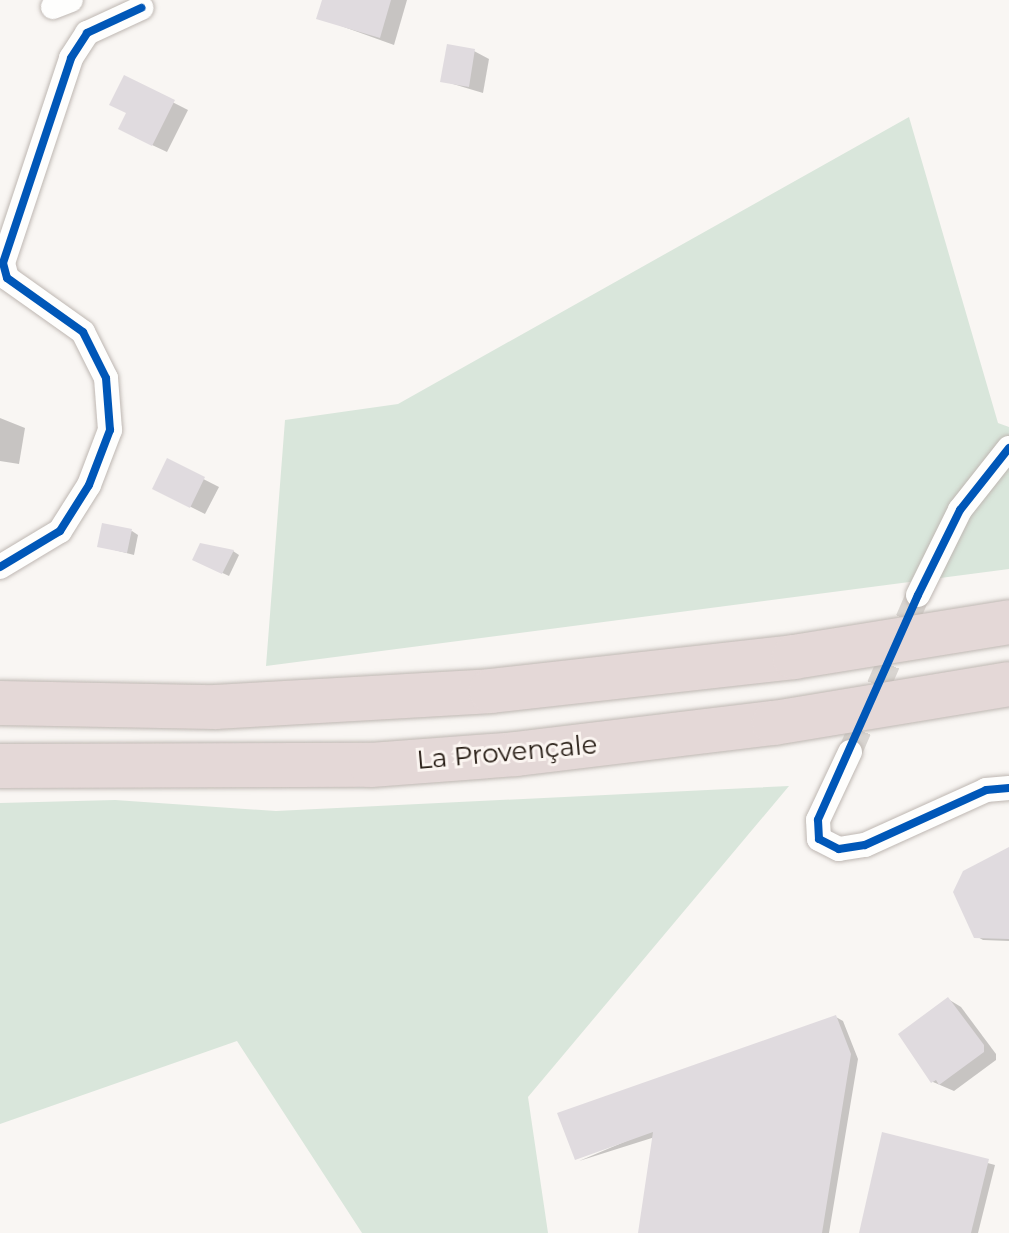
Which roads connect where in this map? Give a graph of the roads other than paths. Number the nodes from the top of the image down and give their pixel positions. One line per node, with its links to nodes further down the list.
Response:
1 (141, 8): 3 (street)
2 (1009, 448): 4 (street)
3 (0, 567)
4 (918, 595)
5 (1009, 622): 7 (highway)
6 (1009, 684): 9 (highway, La Provençale)
7 (0, 703)
8 (850, 752): 10 (street)
9 (0, 766)
10 (1009, 788)

